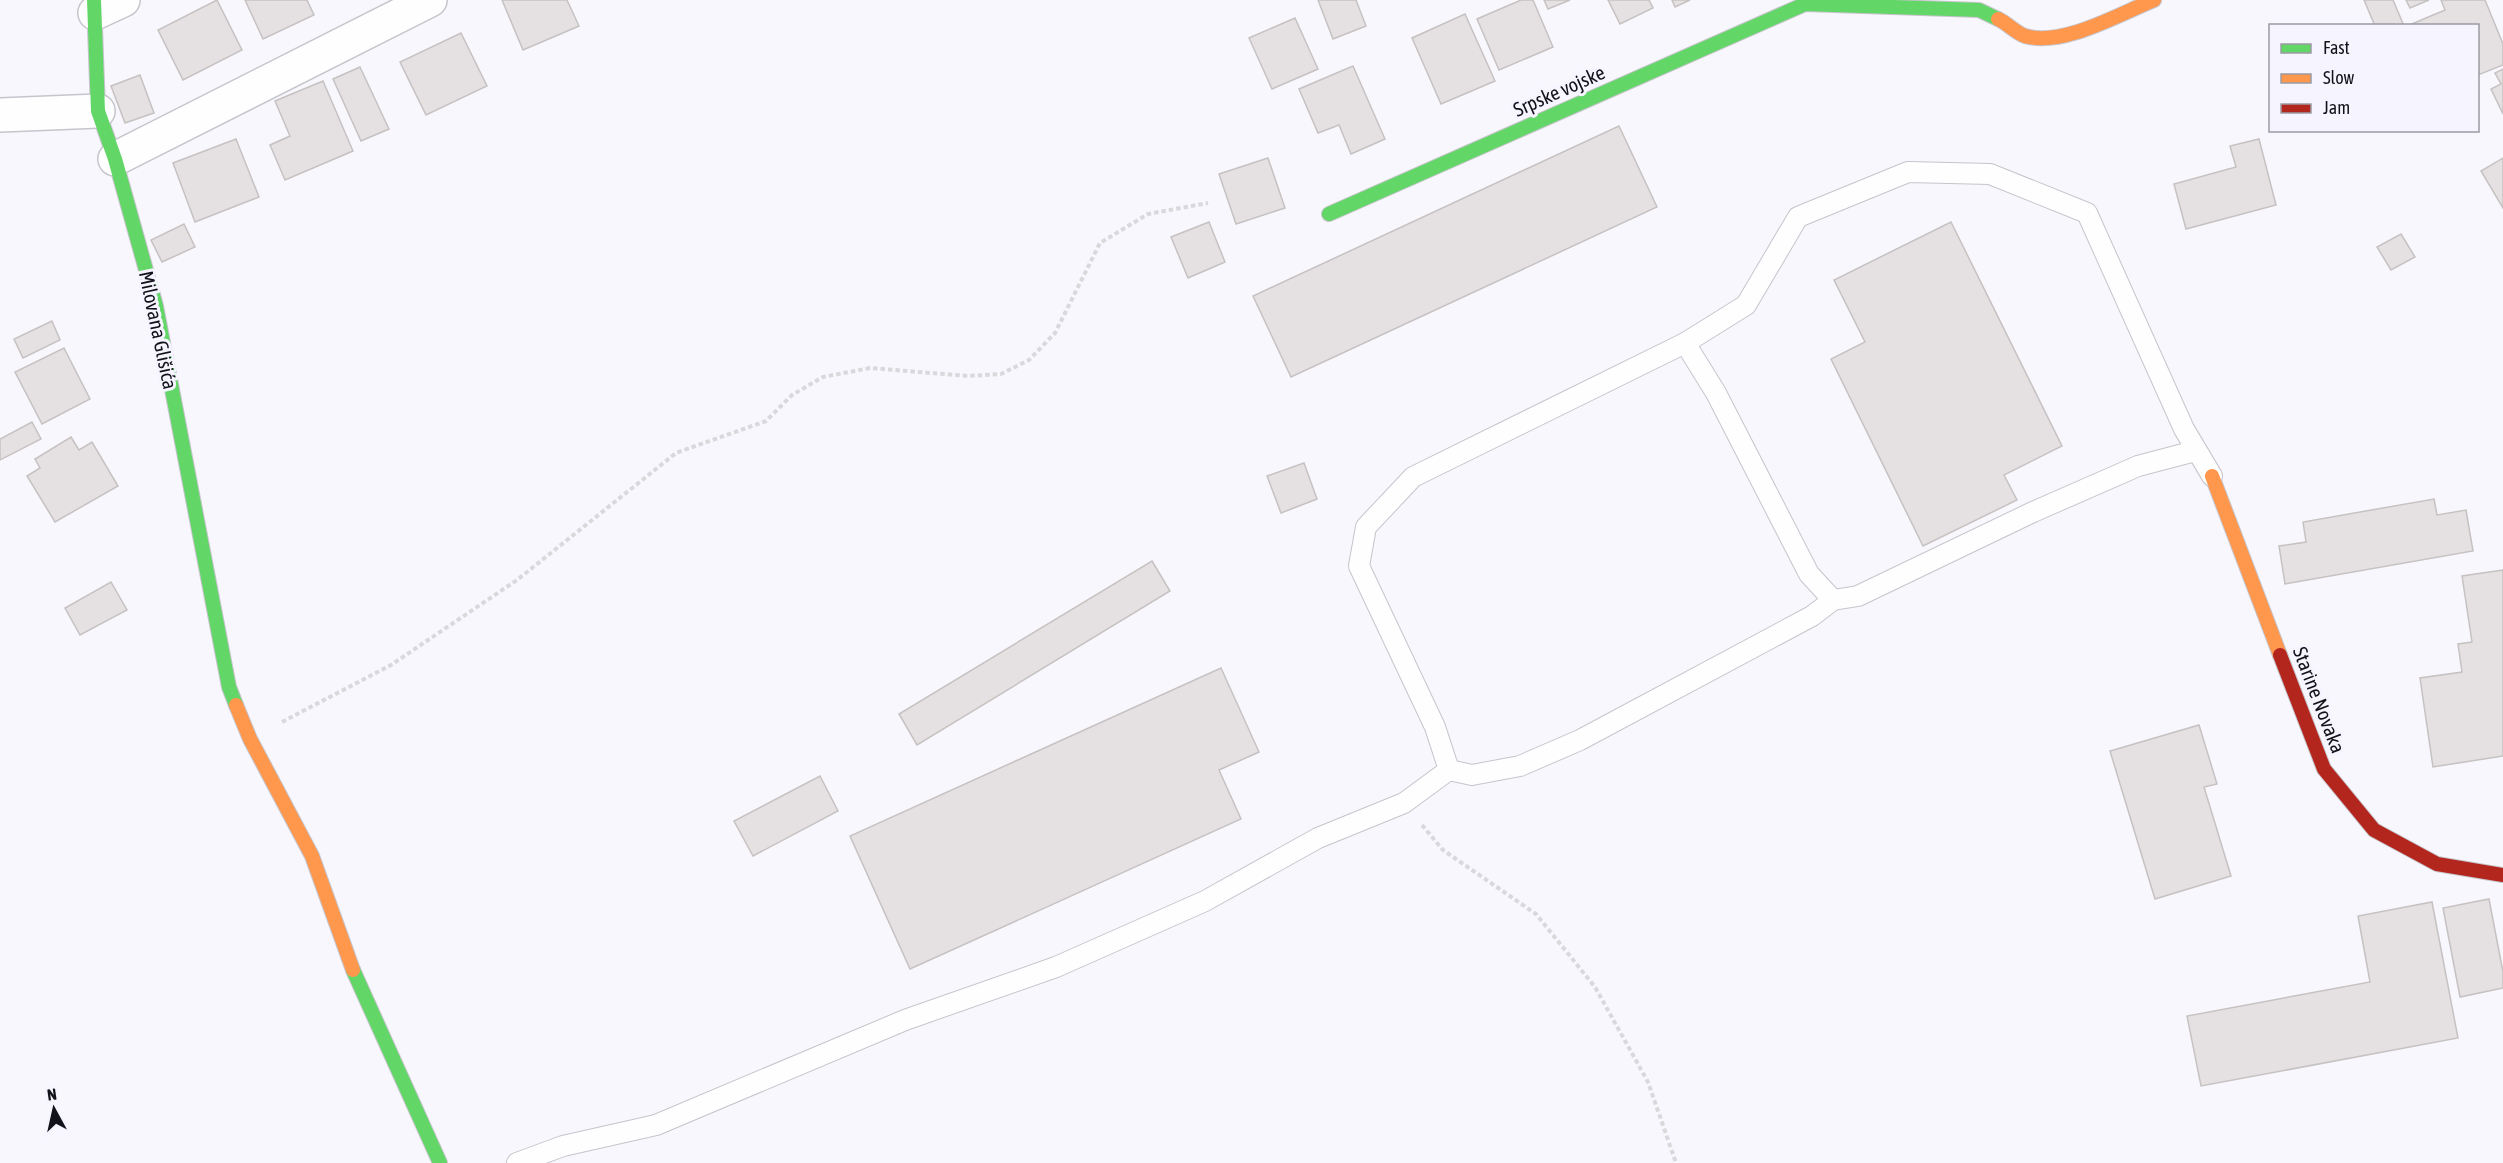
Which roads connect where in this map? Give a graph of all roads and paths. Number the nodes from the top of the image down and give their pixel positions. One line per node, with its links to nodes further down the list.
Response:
1 (430, 0): 7 (street)
2 (2154, 0): 3 (street, Srpske vojske)
3 (1804, 2): 9 (street, Srpske vojske)
4 (104, 4): 5 (street, Milovana Glišića)
5 (98, 111): 6 (street); 7 (street, Milovana Glišića)
6 (0, 115)
7 (115, 159): 14 (street, Milovana Glišića)
8 (1208, 202): 14 (path)
9 (1329, 214)
10 (1685, 343): 11 (lane); 13 (lane); 15 (lane)
11 (2195, 451): 12 (lane); 13 (lane)
12 (2212, 476): 17 (street, Starine Novaka)
13 (1833, 600): 15 (lane)
14 (250, 739): 18 (street, Milovana Glišića)
15 (1449, 770): 16 (lane)
16 (1404, 803): 19 (lane); 20 (path)
17 (2503, 875)
18 (440, 1163)
19 (517, 1163)
20 (1676, 1163)

